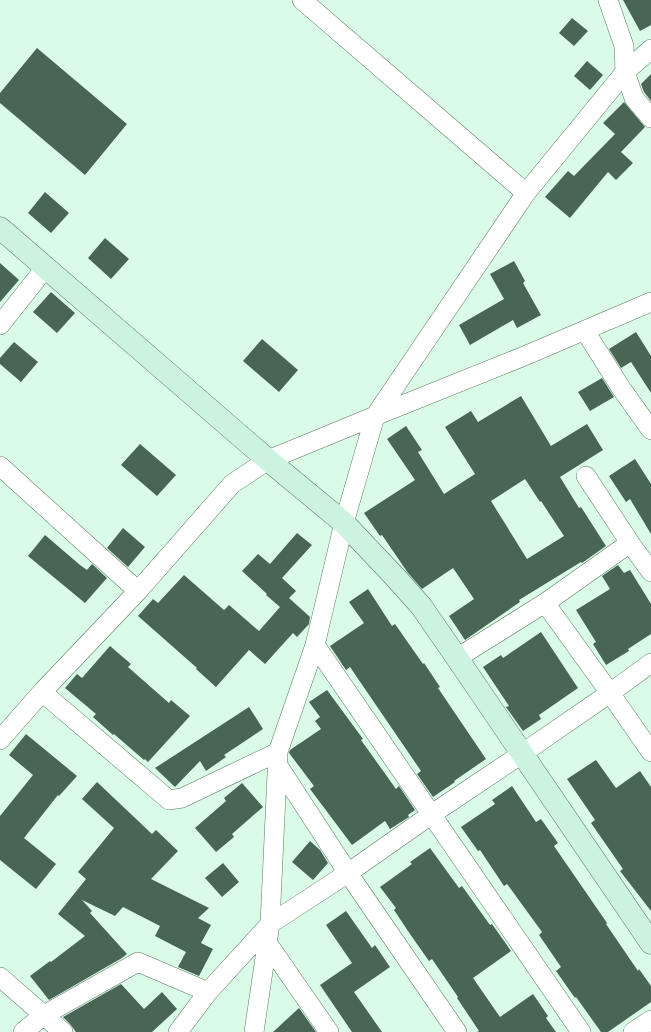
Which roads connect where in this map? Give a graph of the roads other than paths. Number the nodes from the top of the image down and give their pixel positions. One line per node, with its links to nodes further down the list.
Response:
1 (302, 0): 6 (street)
2 (608, 0): 4 (street)
3 (651, 49): 4 (street)
4 (625, 72): 5 (street); 6 (street)
5 (651, 118)
6 (526, 193): 12 (street)
7 (0, 228): 8 (street)
8 (46, 267): 10 (street); 14 (street)
9 (651, 302): 11 (street)
10 (0, 325)
11 (585, 331): 12 (street); 13 (street)
12 (375, 416): 14 (street); 17 (street)
13 (651, 430)
14 (268, 460): 17 (street); 20 (street)
15 (0, 466): 20 (street)
16 (586, 476): 18 (street)
17 (344, 523): 22 (street); 23 (street)
18 (630, 543): 19 (street); 21 (street)
19 (651, 572)
20 (138, 591): 25 (street)
21 (545, 603): 23 (street); 26 (street)
22 (315, 645): 30 (street); 31 (street)
23 (457, 658): 29 (street)
24 (651, 663): 26 (street)
25 (42, 692): 27 (street); 30 (street)
26 (610, 693): 28 (street); 29 (street)
27 (0, 740)
28 (651, 752)
29 (523, 753): 31 (street); 34 (street)
30 (278, 758): 32 (street); 33 (street)
31 (432, 814): 32 (street); 46 (street)
32 (348, 873): 33 (street); 45 (street)
33 (270, 924): 35 (street); 37 (street)
34 (651, 943)
35 (268, 944): 43 (street); 44 (street)
36 (0, 977): 38 (street)
37 (208, 992): 38 (street); 42 (street)
38 (44, 1015): 40 (street); 41 (street)
39 (651, 1020): 47 (street)
40 (23, 1032)
41 (63, 1032)
42 (178, 1032)
43 (254, 1032)
44 (329, 1032)
45 (457, 1032)
46 (581, 1032)
47 (633, 1032)

